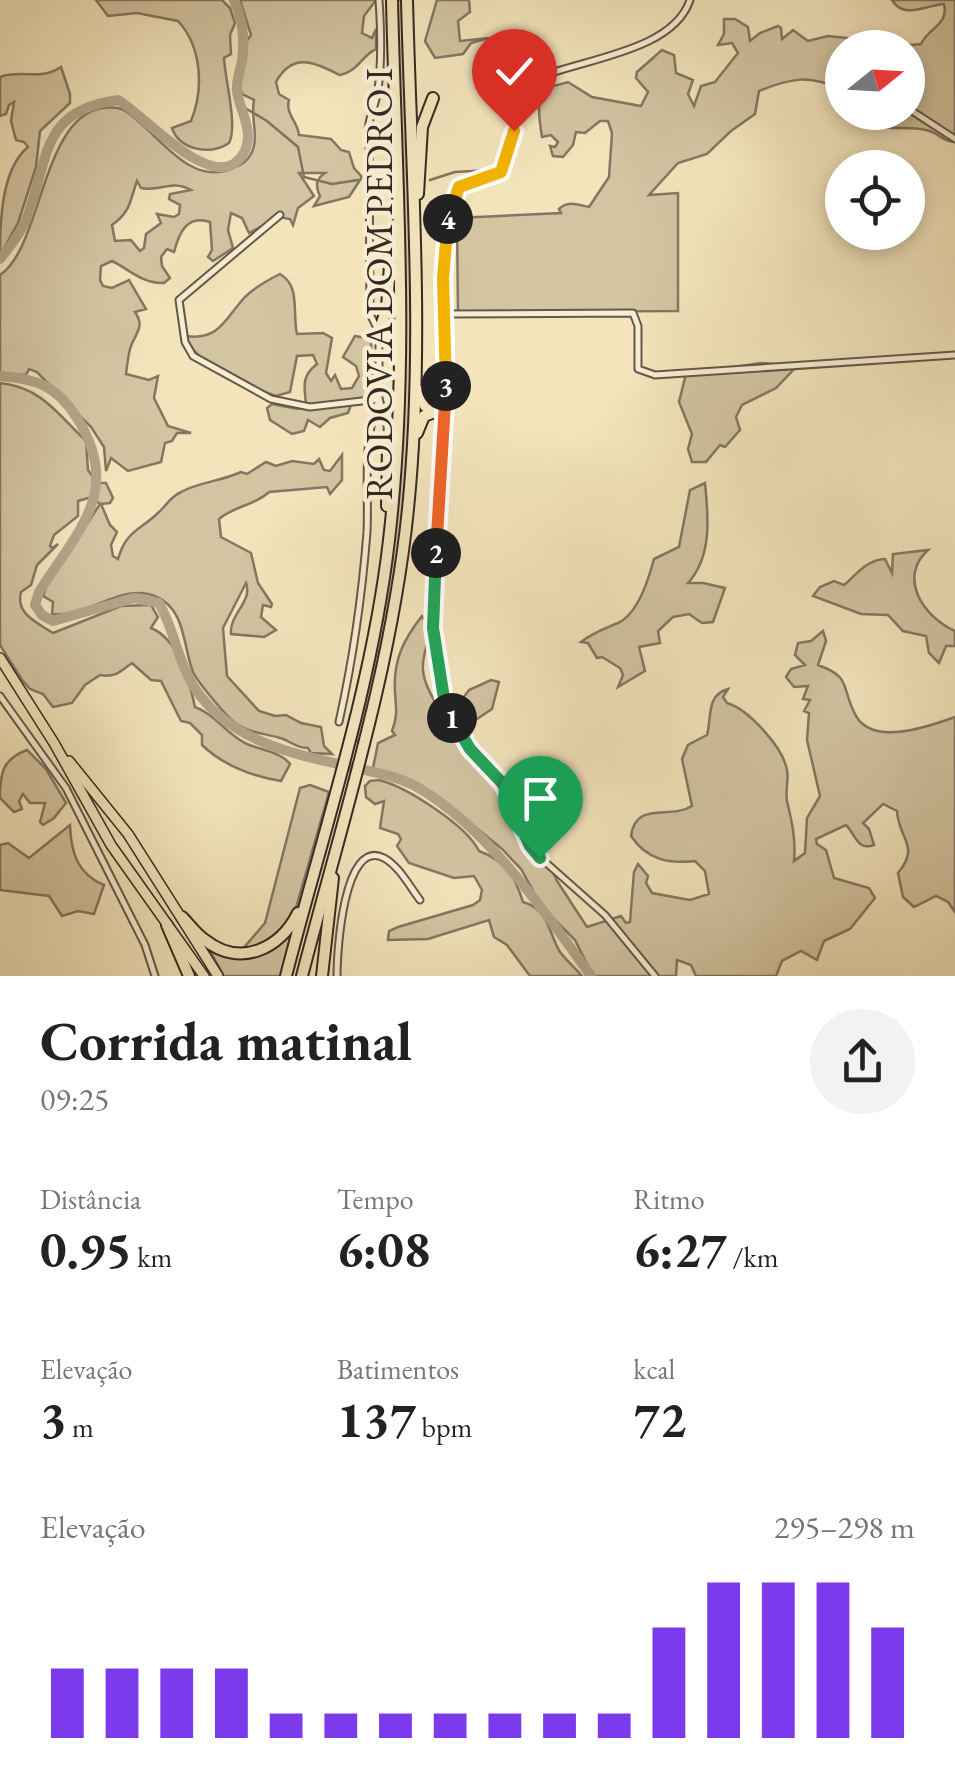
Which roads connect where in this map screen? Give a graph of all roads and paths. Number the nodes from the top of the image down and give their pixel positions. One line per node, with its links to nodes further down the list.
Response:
1 (379, 0): 12 (street)
2 (392, 0): 8 (highway, RODOVIA DOM PEDRO I)
3 (407, 0): 10 (highway, RODOVIA DOM PEDRO I)
4 (690, 0): 11 (street)
5 (433, 98): 10 (highway)
6 (925, 119): 7 (street)
7 (955, 139)
8 (396, 175): 12 (highway); 20 (highway, RODOVIA DOM PEDRO I)
9 (280, 214): 15 (street)
10 (414, 280): 14 (highway, RODOVIA DOM PEDRO I)
11 (443, 314): 13 (street); 16 (street)
12 (379, 332): 15 (street)
13 (955, 355)
14 (414, 356): 16 (highway); 19 (highway, RODOVIA DOM PEDRO I)
15 (379, 400): 17 (street); 18 (street)
16 (440, 412): 19 (highway); 40 (street)
17 (370, 444): 18 (street); 23 (street)
18 (388, 447): 20 (highway)
19 (413, 450): 25 (highway, RODOVIA DOM PEDRO I)
20 (382, 592): 28 (highway, RODOVIA DOM PEDRO I)
21 (0, 658): 24 (highway)
22 (0, 696): 32 (street)
23 (339, 722)
24 (54, 743): 26 (highway); 27 (highway)
25 (336, 844): 37 (highway, RODOVIA DOM PEDRO I); 38 (highway)
26 (137, 849): 27 (highway); 30 (highway)
27 (120, 857): 31 (highway)
28 (306, 900): 30 (highway); 36 (highway, RODOVIA DOM PEDRO I)
29 (420, 900): 39 (street)
30 (182, 918): 35 (highway)
31 (167, 926): 33 (highway); 34 (highway)
32 (155, 976)
33 (189, 976)
34 (204, 976)
35 (218, 976)
36 (286, 976)
37 (302, 976)
38 (322, 976)
39 (337, 976)
40 (654, 976)

